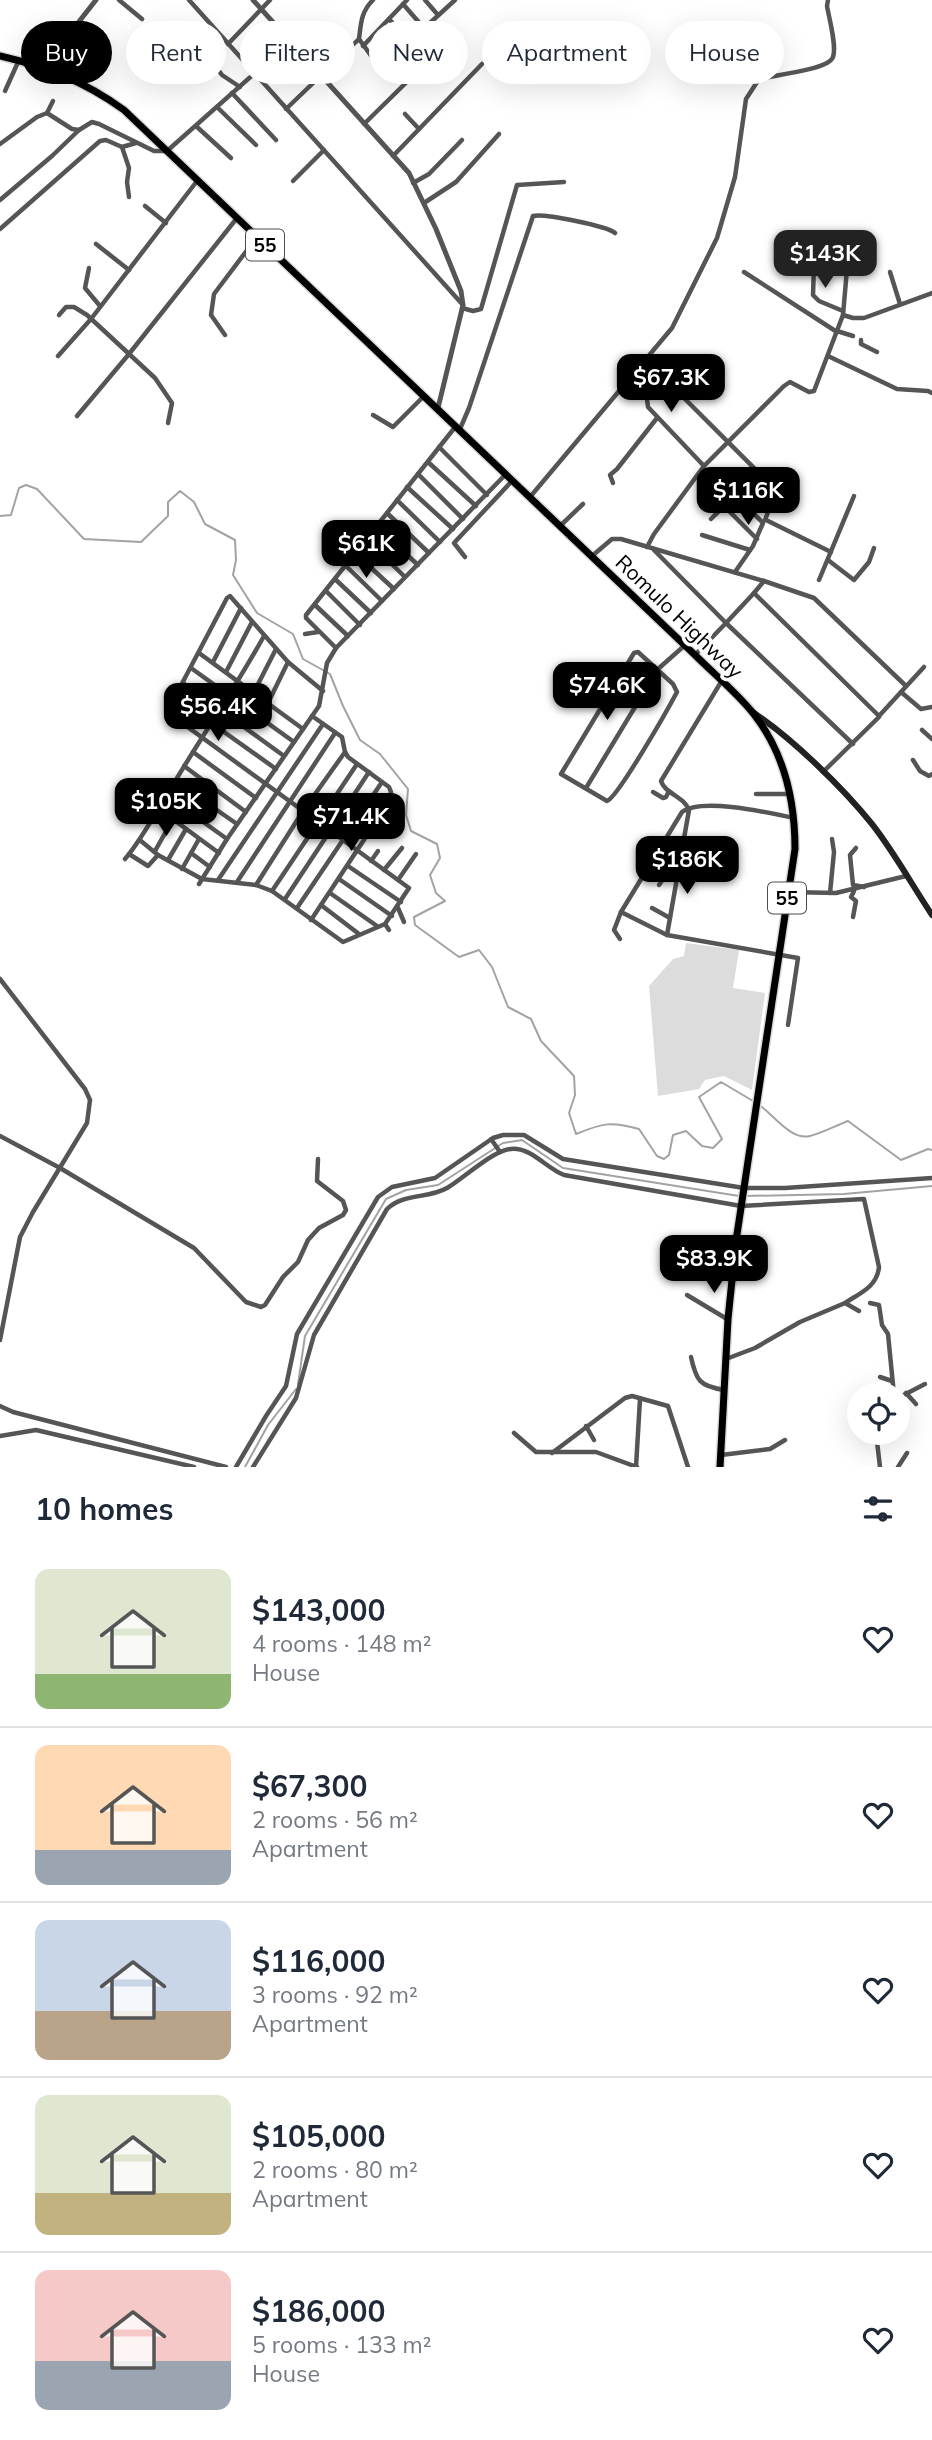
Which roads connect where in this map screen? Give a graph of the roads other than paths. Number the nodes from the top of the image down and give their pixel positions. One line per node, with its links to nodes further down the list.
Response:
1 (96, 0): 15 (street)
2 (119, 0): 13 (street)
3 (188, 0): 22 (street)
4 (253, 0): 11 (street)
5 (270, 0): 11 (street)
6 (373, 0): 19 (street)
7 (425, 0): 12 (street)
8 (828, 0): 114 (street)
9 (453, 1): 12 (street)
10 (405, 2): 14 (street); 17 (street)
11 (261, 9): 16 (street); 22 (street)
12 (438, 15): 18 (street)
13 (142, 19)
14 (390, 19)
15 (80, 21)
16 (272, 21)
17 (419, 21)
18 (431, 21)
19 (359, 39): 21 (street); 23 (street)
20 (369, 40): 23 (street)
21 (355, 43)
22 (228, 44): 26 (street)
23 (363, 46): 24 (street)
24 (369, 53)
25 (0, 56): 27 (highway, Romulo Highway / 55)
26 (240, 57)
27 (19, 60): 37 (street)
28 (482, 64): 46 (street)
29 (226, 78): 36 (street)
30 (79, 84): 56 (highway, Romulo Highway / 55)
31 (243, 84): 36 (street)
32 (264, 84): 41 (street)
33 (313, 84): 41 (street)
34 (328, 84): 44 (street)
35 (405, 84): 44 (street)
36 (240, 87): 38 (street)
37 (5, 92)
38 (232, 93): 40 (street); 49 (street)
39 (53, 102): 42 (street)
40 (217, 107): 45 (street); 53 (street)
41 (286, 109): 55 (street)
42 (47, 113): 47 (street); 52 (street)
43 (405, 114): 46 (street)
44 (364, 124): 57 (street)
45 (196, 126): 56 (street); 58 (street)
46 (419, 129): 57 (street)
47 (79, 130): 51 (street); 64 (street)
48 (499, 134): 65 (street)
49 (276, 140)
50 (462, 140): 61 (street)
51 (136, 142): 54 (street); 56 (street)
52 (0, 144)
53 (256, 145)
54 (122, 147): 63 (street); 69 (street)
55 (324, 150): 60 (street); 82 (street)
56 (167, 151): 59 (highway, Romulo Highway / 55)
57 (393, 156): 61 (street)
58 (231, 158)
59 (198, 180): 67 (highway, Romulo Highway / 55); 68 (street)
60 (292, 181)
61 (414, 183): 65 (street)
62 (564, 183): 82 (street)
63 (130, 197)
64 (0, 200)
65 (424, 203): 82 (street)
66 (145, 206): 68 (street)
67 (237, 218): 71 (highway, Romulo Highway / 55); 91 (street)
68 (166, 223): 76 (street)
69 (0, 229)
70 (615, 233): 101 (street)
71 (257, 237): 87 (street); 95 (highway, Romulo Highway / 55)
72 (96, 244): 76 (street)
73 (833, 248): 83 (street)
74 (814, 265): 83 (street)
75 (89, 268): 81 (street)
76 (129, 270): 81 (street)
77 (744, 272): 86 (street)
78 (890, 272): 80 (street)
79 (932, 293): 80 (street)
80 (900, 304): 83 (street)
81 (100, 306): 85 (street)
82 (463, 307): 96 (street)
83 (843, 313): 86 (street)
84 (60, 315): 85 (street)
85 (91, 319): 91 (street); 92 (street)
86 (837, 331): 88 (street); 93 (street)
87 (225, 335)
88 (853, 336)
89 (861, 340): 90 (street)
90 (877, 352)
91 (129, 354): 97 (street); 100 (street)
92 (58, 356)
93 (828, 356): 94 (street); 102 (street)
94 (932, 393)
95 (425, 396): 96 (highway, Romulo Highway / 55); 98 (street)
96 (438, 408): 101 (highway, Romulo Highway / 55)
97 (77, 415)
98 (373, 415)
99 (657, 418): 102 (street); 105 (street); 109 (street)
100 (168, 423)
101 (458, 428): 103 (street); 107 (highway, Romulo Highway / 55)
102 (727, 442): 105 (street); 121 (street)
103 (439, 447): 104 (street); 112 (street)
104 (428, 462): 106 (street); 117 (street)
105 (704, 466): 129 (street)
106 (418, 474): 110 (street); 119 (street)
107 (506, 474): 108 (highway, Romulo Highway / 55); 112 (street)
108 (513, 480): 114 (highway, Romulo Highway / 55); 136 (street)
109 (613, 483)
110 (407, 487): 115 (street); 124 (street)
111 (727, 487): 121 (street)
112 (487, 495): 117 (street)
113 (854, 496): 133 (street)
114 (530, 497): 123 (highway, Romulo Highway / 55)
115 (397, 500): 118 (street); 128 (street)
116 (583, 504): 123 (street)
117 (475, 506): 119 (street)
118 (387, 513): 122 (street); 134 (street)
119 (463, 519): 124 (street)
120 (712, 519): 127 (street)
121 (764, 521): 127 (street); 133 (street)
122 (376, 526): 126 (street); 139 (street)
123 (561, 526): 135 (highway, Romulo Highway / 55)
124 (453, 529): 128 (street)
125 (702, 535): 131 (street)
126 (366, 539): 132 (street); 141 (street)
127 (757, 539): 131 (street)
128 (440, 542): 134 (street)
129 (650, 548): 135 (street); 140 (street); 153 (street)
130 (874, 548): 137 (street)
131 (750, 550): 140 (street)
132 (355, 552): 138 (street); 145 (street)
133 (831, 552): 137 (street)
134 (429, 554): 139 (street)
135 (591, 556): 159 (highway, Romulo Highway / 55)
136 (465, 557)
137 (828, 560): 143 (street)
138 (345, 565): 142 (street); 148 (street)
139 (418, 565): 141 (street)
140 (735, 572): 144 (street)
141 (405, 578): 145 (street)
142 (335, 579): 146 (street); 151 (street)
143 (819, 580)
144 (764, 581): 147 (street); 173 (street)
145 (394, 589): 148 (street)
146 (326, 591): 149 (street); 154 (street)
147 (754, 593): 153 (street); 184 (street)
148 (383, 601): 151 (street)
149 (315, 605): 155 (street); 158 (street)
150 (241, 608): 152 (street); 162 (street); 164 (street)
151 (371, 613): 154 (street)
152 (252, 622): 157 (street); 169 (street)
153 (726, 624): 163 (street); 193 (street)
154 (360, 625): 158 (street)
155 (319, 632): 156 (street); 160 (street)
156 (305, 634)
157 (264, 636): 161 (street); 170 (street)
158 (348, 636): 160 (street)
159 (685, 645): 163 (highway, Romulo Highway / 55); 168 (street)
160 (336, 648): 174 (street)
161 (276, 649): 165 (street); 175 (street)
162 (200, 653): 164 (street); 166 (street)
163 (695, 655): 171 (highway, Romulo Highway / 55)
164 (213, 662): 169 (street)
165 (288, 662): 174 (street); 179 (street)
166 (191, 667): 172 (street); 177 (street)
167 (924, 667): 173 (street)
168 (658, 669): 207 (street); 207 (street); 207 (street)
169 (226, 672): 170 (street)
170 (239, 681): 175 (street); 177 (street)
171 (721, 681): 182 (highway, Romulo Highway / 55); 208 (street)
172 (183, 683): 178 (street); 181 (street)
173 (906, 686): 176 (street)
174 (323, 691): 183 (street)
175 (254, 692): 179 (street)
176 (901, 692): 180 (street); 184 (street)
177 (230, 695): 181 (street); 192 (street)
178 (174, 697): 185 (street); 190 (street)
179 (268, 703): 187 (street)
180 (932, 707)
181 (221, 710): 185 (street); 196 (street)
182 (752, 712): 202 (main road); 212 (highway, Romulo Highway / 55)
183 (312, 716): 186 (street); 187 (street)
184 (879, 716): 193 (street)
185 (212, 723): 190 (street); 200 (street)
186 (323, 724): 189 (street); 209 (street)
187 (303, 729): 192 (street)
188 (922, 730): 191 (street)
189 (335, 733): 195 (street); 215 (street)
190 (202, 738): 194 (street); 206 (street)
191 (932, 739)
192 (294, 742): 196 (street)
193 (853, 744): 202 (street)
194 (193, 752): 199 (street); 214 (street)
195 (345, 752): 198 (street); 218 (street)
196 (285, 756): 200 (street)
197 (913, 760): 203 (street)
198 (357, 764): 201 (street); 222 (street)
199 (184, 766): 204 (street); 219 (street)
200 (276, 769): 206 (street)
201 (369, 772): 205 (street); 225 (street)
202 (823, 773): 248 (main road)
203 (932, 774)
204 (175, 781): 213 (street); 223 (street)
205 (382, 782): 230 (street); 233 (street)
206 (265, 784): 209 (street); 214 (street)
207 (586, 788)
208 (669, 791): 210 (street); 216 (street)
209 (276, 792): 215 (street); 251 (street)
210 (653, 792)
211 (755, 794): 212 (street)
212 (791, 794): 220 (highway, Romulo Highway / 55)
213 (167, 796): 217 (street); 227 (street)
214 (256, 798): 219 (street)
215 (289, 802): 218 (street); 253 (street)
216 (689, 807): 220 (street); 244 (street); 268 (street)
217 (159, 809): 221 (street); 229 (street)
218 (303, 811): 222 (street); 254 (street)
219 (246, 812): 223 (street)
220 (795, 818): 260 (highway, Romulo Highway / 55)
221 (173, 819): 224 (street); 235 (street)
222 (317, 822): 225 (street); 258 (street)
223 (237, 825): 227 (street)
224 (186, 829): 226 (street); 241 (street)
225 (331, 832): 230 (street); 262 (street)
226 (200, 839): 236 (street); 237 (street)
227 (228, 839): 237 (street)
228 (832, 839): 261 (street)
229 (141, 841): 235 (street); 238 (street)
230 (344, 841): 233 (street); 266 (street)
231 (402, 848): 247 (street)
232 (856, 848): 256 (street)
233 (358, 851): 242 (street); 243 (street)
234 (378, 851): 242 (street)
235 (156, 853): 238 (street); 241 (street)
236 (191, 853): 245 (street); 246 (street)
237 (219, 853): 245 (street)
238 (129, 854): 240 (street)
239 (416, 854): 250 (street)
240 (125, 859)
241 (168, 860): 246 (street)
242 (371, 861): 247 (street)
243 (348, 866): 249 (street); 263 (street)
244 (679, 866): 255 (street); 272 (street)
245 (211, 867): 252 (street)
246 (182, 869): 252 (street)
247 (384, 870): 250 (street)
248 (906, 876): 256 (street); 269 (main road)
249 (339, 879): 259 (street); 270 (street)
250 (398, 880): 263 (street)
251 (218, 881): 252 (street); 253 (street)
252 (201, 882)
253 (237, 882): 254 (street)
254 (256, 885): 258 (street)
255 (659, 885)
256 (865, 887): 257 (street)
257 (854, 890): 261 (street); 271 (street)
258 (272, 891): 262 (street)
259 (330, 892): 264 (street); 276 (street)
260 (788, 892): 261 (street); 281 (highway, Romulo Highway / 55)
261 (831, 893)
262 (285, 899): 266 (street)
263 (401, 902): 265 (street)
264 (321, 905): 273 (street); 278 (street)
265 (397, 907): 270 (street); 274 (street)
266 (297, 908): 273 (street)
267 (652, 908): 272 (street)
268 (621, 912): 279 (street); 280 (street)
269 (932, 915)
270 (392, 916): 275 (street)
271 (853, 917)
272 (670, 919): 279 (street)
273 (311, 920): 278 (street)
274 (404, 922)
275 (385, 924): 276 (street); 277 (street)
276 (378, 927): 278 (street)
277 (389, 930)
278 (360, 935)
279 (667, 935): 281 (street)
280 (620, 939)
281 (779, 953): 283 (street); 290 (highway, Romulo Highway / 55)
282 (0, 979): 288 (street)
283 (788, 1025)
284 (0, 1136): 288 (street)
285 (492, 1140): 286 (street); 290 (street); 320 (street)
286 (499, 1151): 291 (street); 321 (street)
287 (318, 1159): 288 (street)
288 (60, 1168): 297 (street)
289 (932, 1178): 290 (street)
290 (744, 1189): 291 (highway, Romulo Highway / 55)
291 (741, 1205): 293 (street); 296 (highway, Romulo Highway / 55)
292 (687, 1295): 296 (street)
293 (845, 1303): 295 (street); 299 (street)
294 (870, 1303): 301 (street)
295 (859, 1311)
296 (728, 1319): 299 (highway, Romulo Highway / 55)
297 (0, 1340)
298 (691, 1357): 303 (street)
299 (725, 1360): 303 (highway, Romulo Highway / 55)
300 (880, 1377): 301 (street)
301 (893, 1382)
302 (925, 1384): 304 (street)
303 (724, 1390): 317 (highway, Romulo Highway / 55)
304 (910, 1391)
305 (910, 1397): 307 (street)
306 (640, 1399): 309 (street); 322 (street); 323 (street)
307 (916, 1404)
308 (0, 1406): 319 (street)
309 (586, 1426): 312 (street); 315 (street)
310 (514, 1433): 315 (street)
311 (0, 1436): 318 (street)
312 (594, 1440)
313 (785, 1440): 317 (street)
314 (877, 1445): 325 (street)
315 (552, 1453): 322 (street)
316 (907, 1453): 326 (street)
317 (720, 1456): 324 (highway, Romulo Highway / 55)
318 (194, 1467)
319 (226, 1467)
320 (236, 1467)
321 (253, 1467)
322 (636, 1467)
323 (688, 1467)
324 (720, 1467)
325 (880, 1467)
326 (898, 1467)

